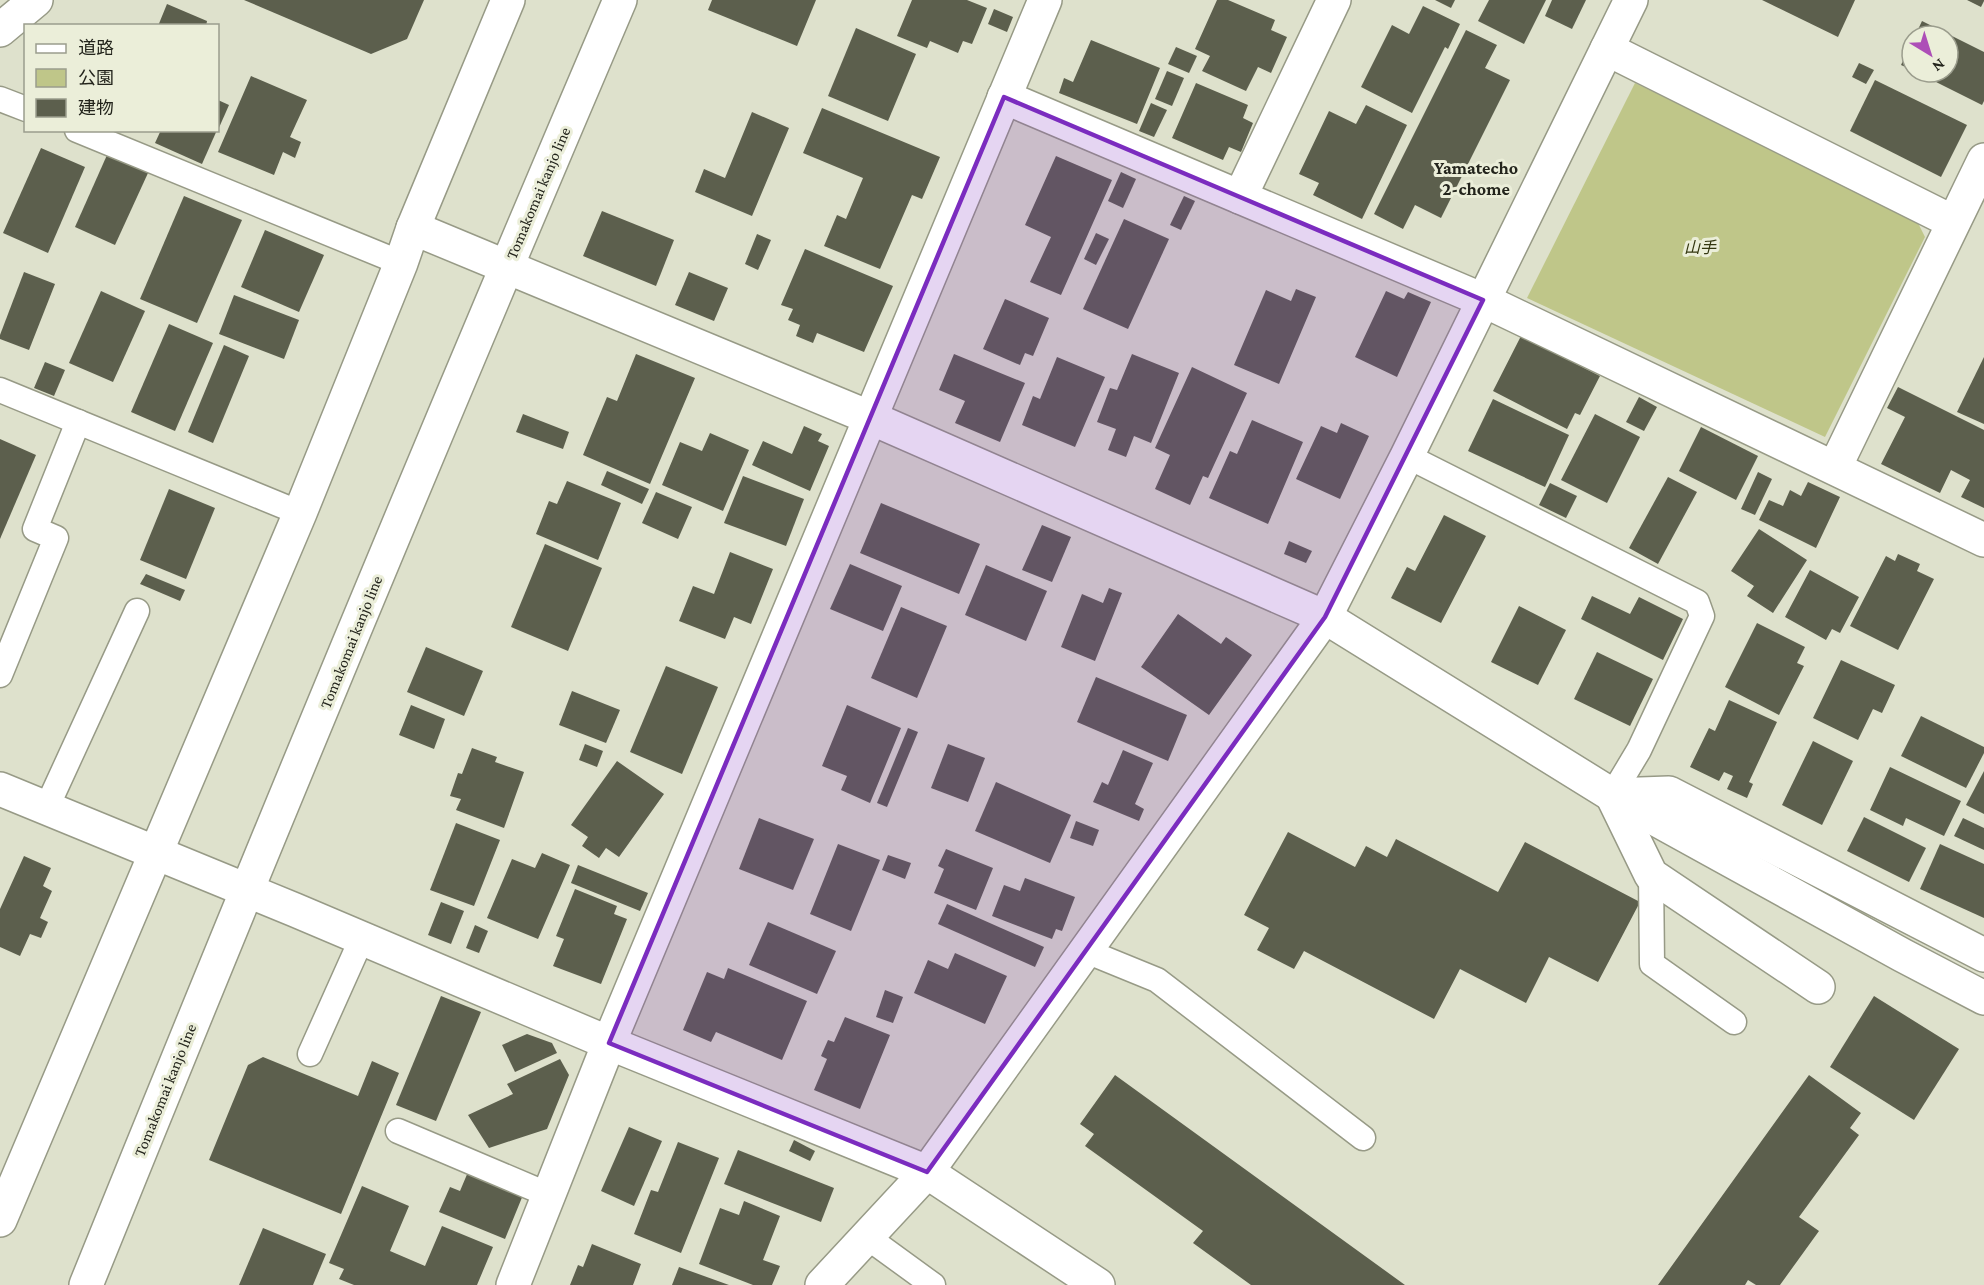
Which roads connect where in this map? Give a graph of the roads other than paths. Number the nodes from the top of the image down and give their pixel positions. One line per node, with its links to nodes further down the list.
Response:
1 (36, 0): 7 (street)
2 (508, 0): 16 (street)
3 (620, 0): 18 (street, Tomakomai kanjo line)
4 (1045, 0): 9 (street)
5 (1334, 0): 14 (street)
6 (1631, 0): 8 (street)
7 (0, 30)
8 (1607, 49): 15 (street); 19 (street)
9 (1004, 97): 14 (street); 21 (street)
10 (0, 99): 11 (lane)
11 (24, 109)
12 (82, 132): 17 (lane)
13 (1984, 160): 15 (street)
14 (1240, 196): 19 (street)
15 (1953, 222): 24 (street)
16 (413, 228): 17 (street); 18 (street)
17 (401, 263): 25 (street)
18 (506, 267): 21 (street); 35 (street, Tomakomai kanjo line)
19 (1483, 300): 23 (street); 24 (street)
20 (0, 390): 22 (lane)
21 (871, 417): 28 (street); 42 (street)
22 (78, 423): 25 (lane); 29 (lane)
23 (1407, 456): 28 (street); 31 (lane)
24 (1835, 467): 26 (street)
25 (300, 513): 33 (street)
26 (1984, 540)
27 (137, 611): 32 (lane)
28 (1325, 616): 31 (street); 37 (street)
29 (0, 675)
30 (0, 789): 32 (street)
31 (1612, 795): 34 (street); 38 (street); 40 (street)
32 (46, 808): 33 (street)
33 (154, 854): 35 (street); 48 (street)
34 (1651, 875): 39 (street); 41 (lane)
35 (248, 891): 36 (street); 50 (street, Tomakomai kanjo line)
36 (362, 938): 42 (street); 43 (lane)
37 (1086, 951): 45 (lane); 46 (street)
38 (1984, 955)
39 (1818, 987)
40 (1984, 998)
41 (1734, 1022)
42 (609, 1043): 46 (street); 47 (street)
43 (310, 1054)
44 (398, 1131): 47 (lane)
45 (1363, 1138)
46 (927, 1172): 49 (street); 54 (street)
47 (549, 1195): 51 (street)
48 (0, 1220)
49 (867, 1237): 52 (street); 53 (lane)
50 (86, 1285)
51 (513, 1285)
52 (822, 1285)
53 (933, 1285)
54 (1098, 1285)

